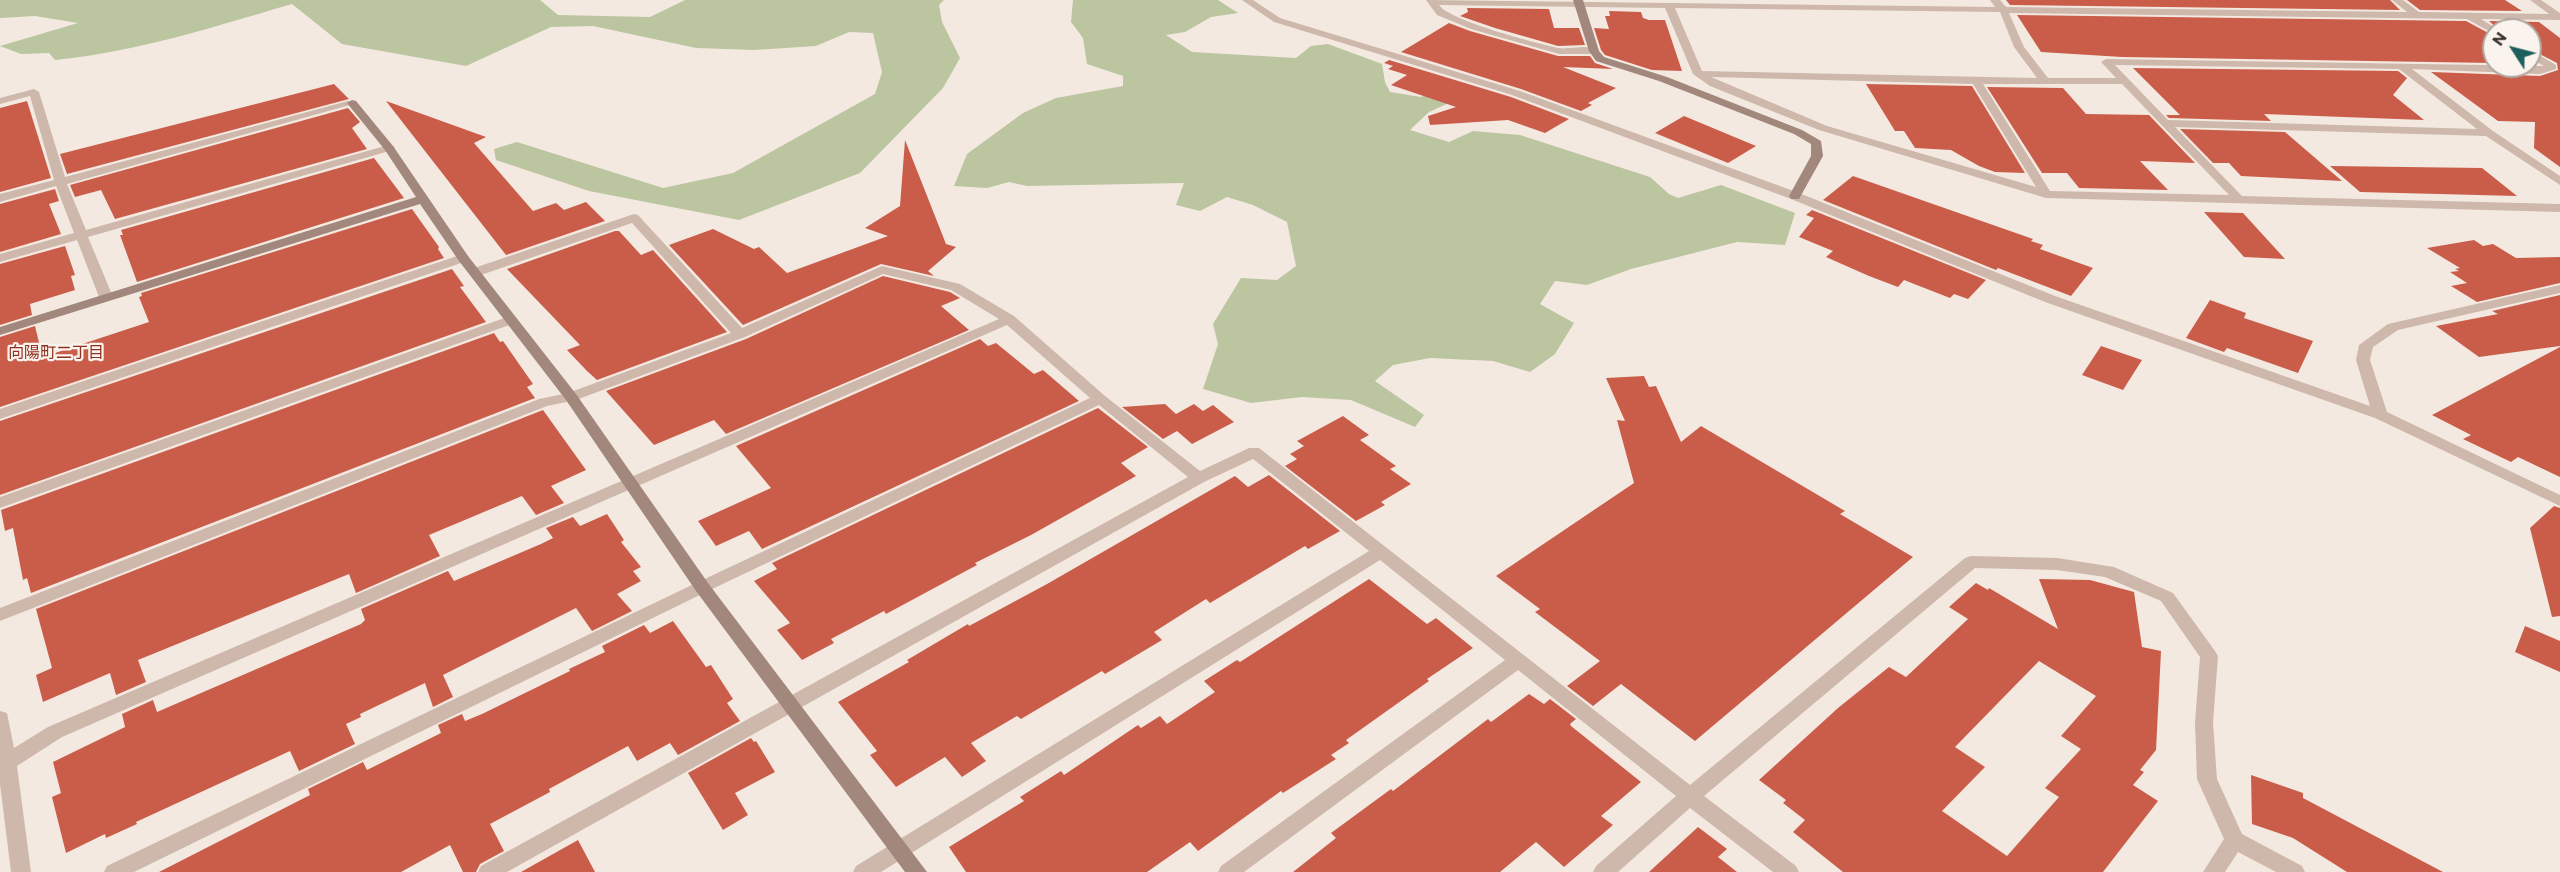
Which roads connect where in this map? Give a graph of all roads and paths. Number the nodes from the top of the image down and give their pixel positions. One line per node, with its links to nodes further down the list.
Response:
1 (1246, 0): 35 (street)
2 (1995, 0): 12 (street)
3 (2125, 0): 13 (street)
4 (2262, 0): 14 (street)
5 (2397, 0): 15 (street)
6 (2535, 0): 17 (street)
7 (1431, 1): 8 (street); 19 (street)
8 (1579, 2): 11 (street); 19 (street)
9 (1726, 4): 10 (street); 11 (street)
10 (1856, 4): 12 (street)
11 (1669, 6): 24 (street)
12 (2004, 11): 13 (street); 25 (street)
13 (2136, 11): 14 (street)
14 (2279, 14): 15 (street)
15 (2417, 15): 16 (street)
16 (2470, 16): 17 (street); 18 (street)
17 (2560, 17)
18 (2482, 24)
19 (1594, 51): 35 (street)
20 (2542, 61): 23 (street)
21 (2401, 66): 22 (street); 27 (street); 30 (street)
22 (2482, 69)
23 (2542, 70)
24 (1698, 74): 26 (street); 34 (street)
25 (2043, 80): 26 (street); 27 (street)
26 (1976, 81): 34 (street)
27 (2124, 81): 29 (street)
28 (0, 101): 32 (street)
29 (2165, 123): 30 (street); 37 (street)
30 (2490, 133): 33 (street)
31 (389, 148): 32 (street); 38 (street); 40 (street)
32 (60, 181): 36 (street); 40 (street)
33 (2560, 181)
34 (2046, 194): 37 (street)
35 (1794, 196): 53 (street)
36 (0, 198)
37 (2238, 198): 39 (street)
38 (423, 199): 42 (street); 45 (street)
39 (2560, 208)
40 (81, 234): 41 (street); 45 (street)
41 (0, 258)
42 (463, 258): 43 (street); 52 (street)
43 (476, 272): 47 (street); 49 (street)
44 (2560, 289): 53 (street)
45 (106, 297): 48 (street)
46 (1009, 319): 49 (street); 51 (street); 55 (street)
47 (510, 320): 50 (street); 57 (street)
48 (0, 331)
49 (740, 334): 50 (street)
50 (572, 397): 55 (street); 60 (street)
51 (1100, 399): 54 (street); 59 (street)
52 (0, 414)
53 (2380, 415): 56 (street)
54 (1199, 478): 58 (street); 62 (street)
55 (631, 484): 59 (street); 64 (street)
56 (2560, 501)
57 (0, 503)
58 (1382, 551): 61 (street); 67 (street)
59 (702, 587): 62 (street); 69 (street)
60 (0, 615)
61 (1518, 660): 65 (street); 73 (street)
62 (789, 704): 67 (street); 70 (street)
63 (0, 718): 64 (street)
64 (3, 764): 68 (street)
65 (1690, 796): 66 (street); 74 (street); 75 (street)
66 (2235, 840): 76 (street); 77 (street)
67 (901, 850): 71 (street); 72 (street)
68 (21, 872)
69 (114, 872)
70 (488, 872)
71 (863, 872)
72 (917, 872)
73 (1228, 872)
74 (1603, 872)
75 (1789, 872)
76 (2213, 872)
77 (2295, 872)

